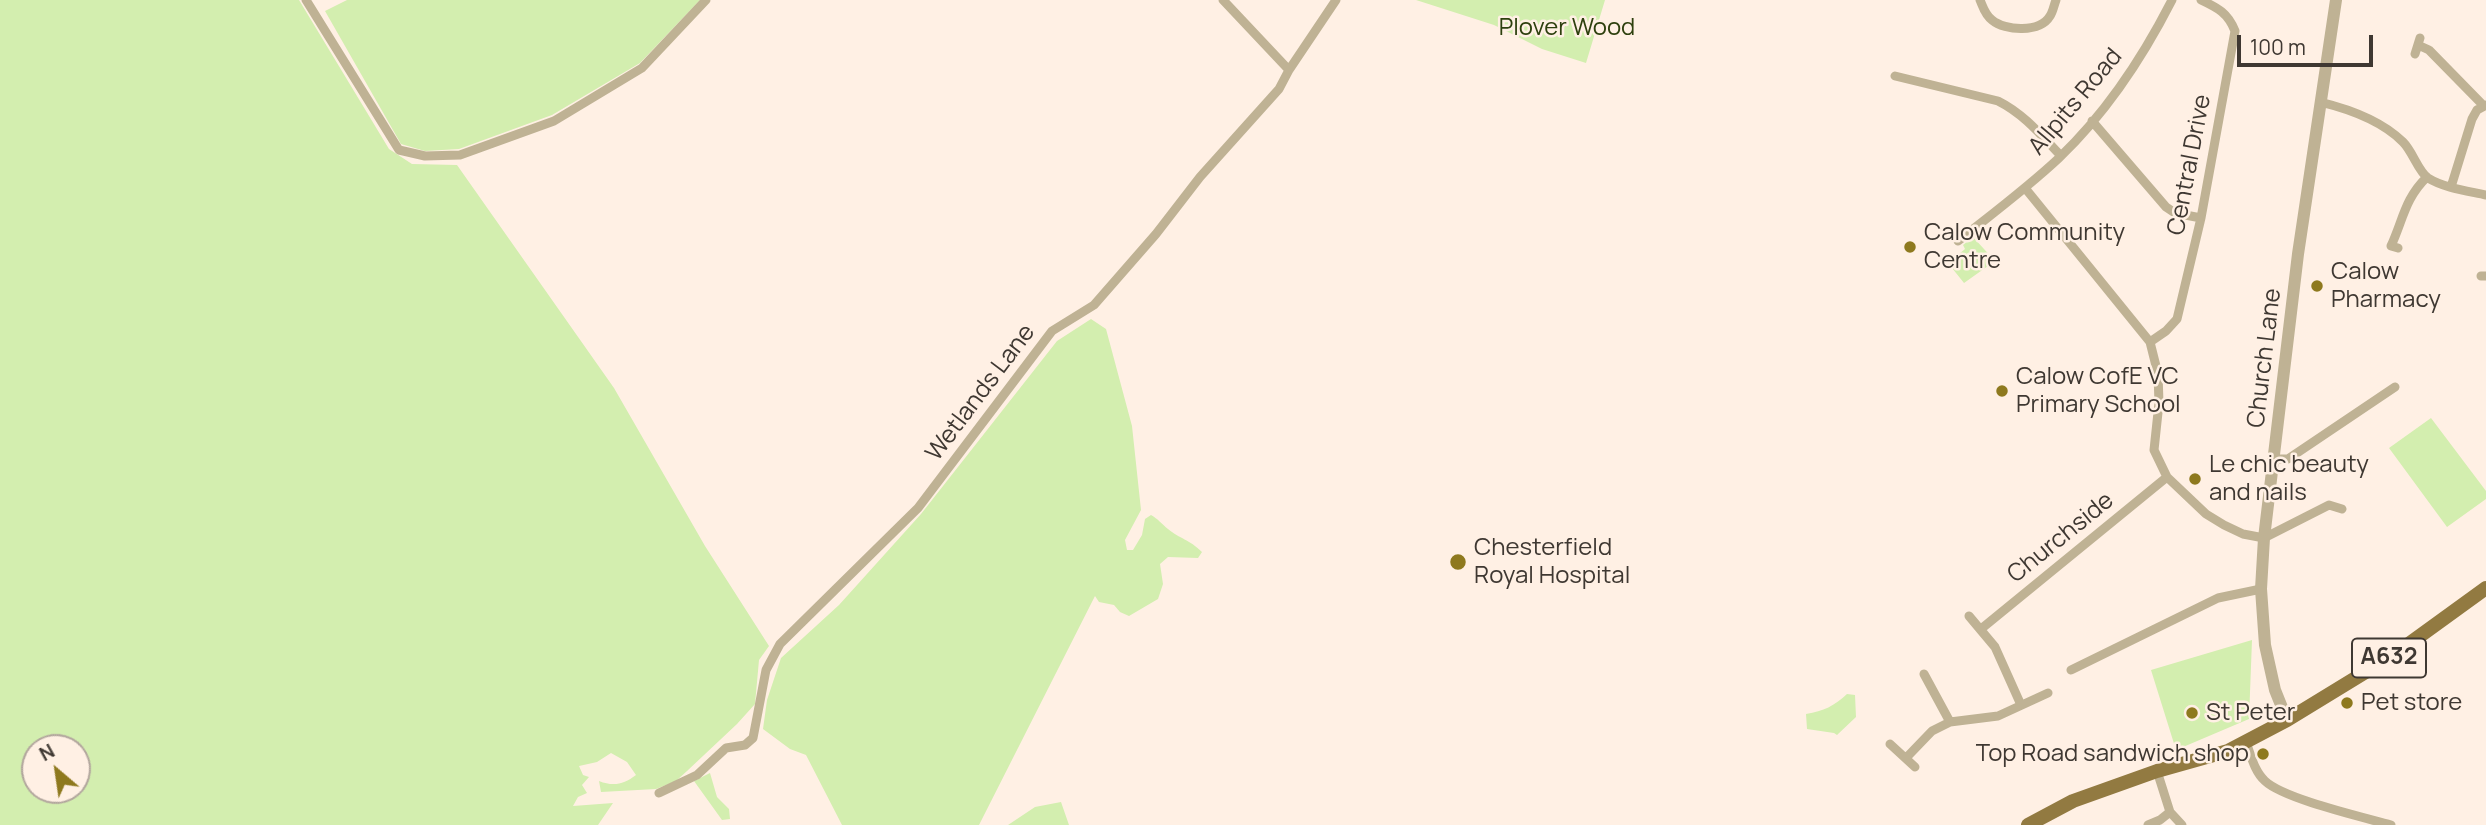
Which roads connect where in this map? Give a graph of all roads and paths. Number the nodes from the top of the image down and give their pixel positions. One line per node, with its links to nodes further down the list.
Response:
1 (306, 0): 2 (street)
2 (706, 0)
3 (1223, 0): 11 (street)
4 (1336, 0): 11 (street, Wetlands Lane)
5 (1980, 0): 6 (street)
6 (2056, 0)
7 (2172, 0): 15 (street, Allpits Road)
8 (2201, 0): 21 (street, Central Drive)
9 (2336, 0): 13 (street, Church Lane)
10 (2418, 46): 14 (street)
11 (1289, 70): 45 (street, Wetlands Lane)
12 (1895, 76): 16 (street)
13 (2320, 102): 17 (street); 26 (street, Church Lane)
14 (2485, 105): 18 (street)
15 (2092, 121): 16 (street, Allpits Road); 21 (street)
16 (2061, 156): 19 (street, Allpits Road)
17 (2427, 177): 18 (street); 23 (street)
18 (2451, 187): 20 (street)
19 (2025, 188): 22 (street, Allpits Road); 24 (street)
20 (2486, 195)
21 (2201, 218): 24 (street, Central Drive)
22 (1958, 241)
23 (2392, 246)
24 (2150, 342): 27 (street)
25 (2395, 387): 26 (street)
26 (2273, 459): 29 (street, Church Lane)
27 (2167, 477): 29 (street); 33 (street, Churchside)
28 (2342, 509): 29 (street)
29 (2264, 538): 31 (street, Church Lane)
30 (2486, 588): 38 (main road, A632)
31 (2261, 589): 34 (street); 38 (street, Church Lane)
32 (1969, 615): 33 (street)
33 (1981, 629): 37 (street)
34 (2071, 670)
35 (1924, 674): 39 (street)
36 (2048, 693): 37 (street)
37 (2021, 705): 39 (street)
38 (2287, 720): 40 (main road, A632)
39 (1950, 722): 42 (street)
40 (2246, 742): 44 (main road, A632); 50 (street)
41 (1890, 744): 42 (street)
42 (1906, 758): 43 (street)
43 (1915, 767)
44 (2157, 771): 46 (street); 47 (main road, A632)
45 (659, 793)
46 (2170, 812): 48 (street); 49 (street)
47 (2028, 825)
48 (2148, 825)
49 (2182, 825)
50 (2391, 825)

